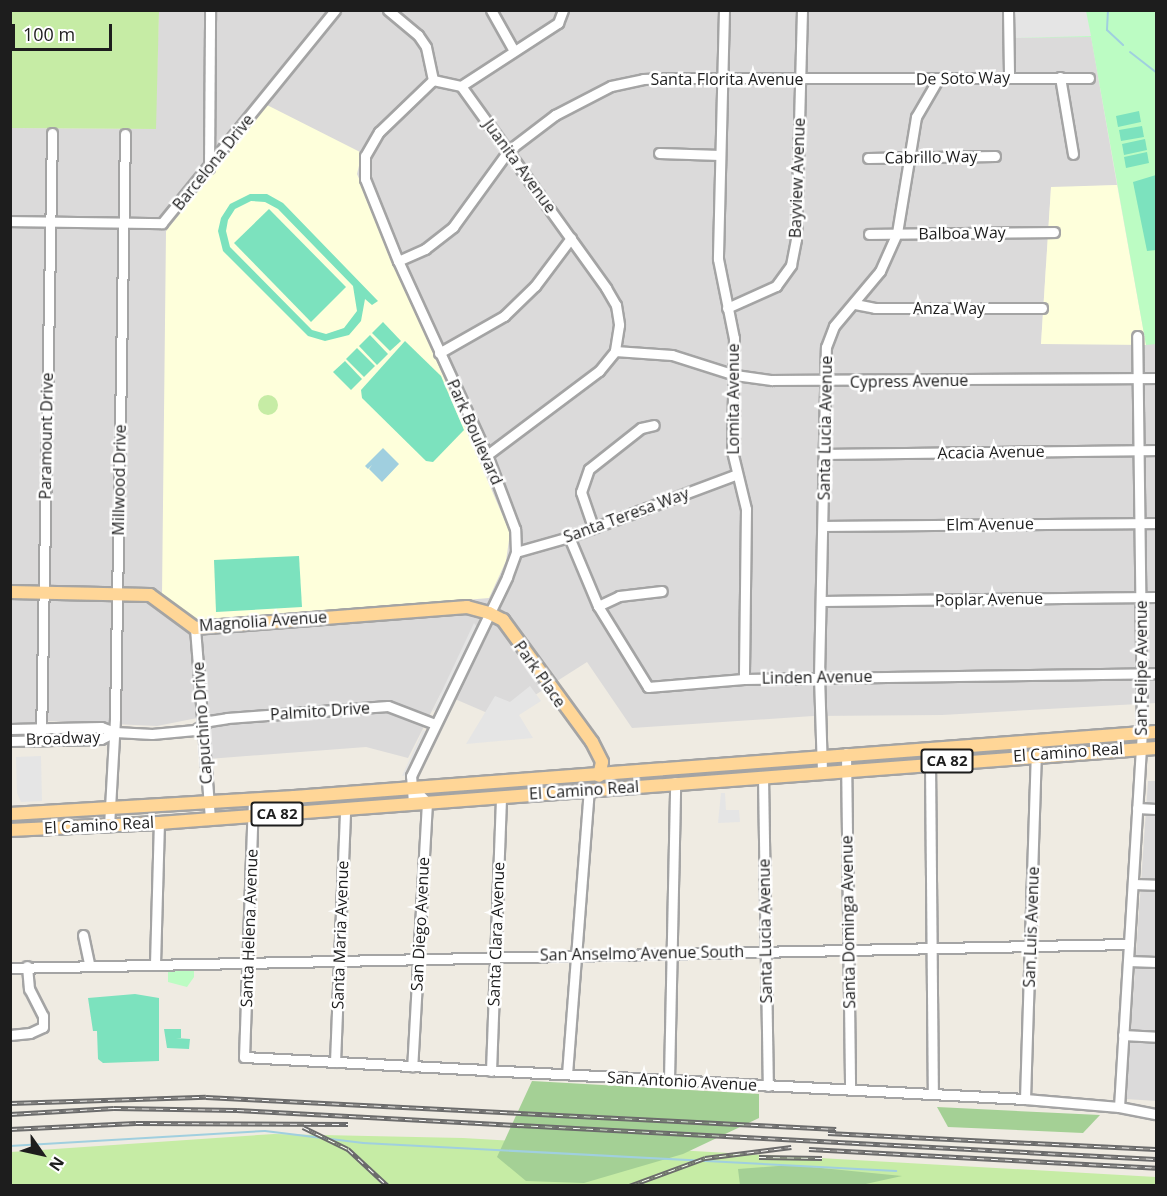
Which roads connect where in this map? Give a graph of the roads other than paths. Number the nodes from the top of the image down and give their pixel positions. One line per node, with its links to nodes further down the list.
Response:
1 (210, 10): 28 (street)
2 (335, 10): 28 (street, Barcelona Drive)
3 (388, 10): 16 (street)
4 (491, 10): 9 (street)
5 (564, 10): 9 (street)
6 (724, 10): 12 (street, Lomita Avenue)
7 (802, 10): 14 (street, Bayview Avenue)
8 (1008, 10): 10 (street)
9 (513, 49): 18 (street)
10 (1009, 77): 11 (street, De Soto Way); 15 (street, De Soto Way)
11 (1060, 77): 13 (street, De Soto Way); 23 (street)
12 (723, 78): 14 (street, Santa Florita Avenue); 21 (street, Santa Florita Avenue); 24 (street, Lomita Avenue)
13 (1089, 78)
14 (800, 79): 17 (street, Santa Florita Avenue); 38 (street, Bayview Avenue)
15 (938, 79): 17 (street, De Soto Way); 27 (street, Santa Lucia Avenue)
16 (433, 80): 18 (street); 36 (street, Park Boulevard)
17 (837, 80)
18 (461, 86): 21 (street, Juanita Avenue)
19 (52, 133): 30 (street, Paramount Drive)
20 (125, 134): 31 (street, Millwood Drive)
21 (508, 150): 35 (street, Juanita Avenue); 36 (street, Santa Florita Avenue)
22 (659, 153): 24 (street)
23 (1073, 154)
24 (720, 155): 38 (street, Lomita Avenue)
25 (994, 156): 27 (street, Cabrillo Way)
26 (868, 158): 27 (street, Cabrillo Way)
27 (910, 158): 33 (street, Santa Lucia Avenue)
28 (209, 168): 31 (street, Barcelona Drive)
29 (10, 221): 30 (street, Barcelona Drive)
30 (50, 222): 31 (street, Barcelona Drive); 61 (street, Paramount Drive)
31 (123, 223): 62 (street, Millwood Drive)
32 (1054, 232): 33 (street, Balboa Way)
33 (897, 233): 34 (street, Balboa Way); 37 (street, Santa Lucia Avenue)
34 (869, 234)
35 (571, 238): 41 (street, Juanita Avenue); 42 (street)
36 (398, 261): 42 (street, Park Boulevard)
37 (855, 304): 39 (street, Anza Way); 46 (street, Santa Lucia Avenue)
38 (727, 308): 43 (street, Lomita Avenue)
39 (1042, 308)
40 (1137, 336): 44 (street, San Felipe Avenue)
41 (615, 351): 43 (street, Cypress Avenue); 51 (street)
42 (439, 353): 51 (street, Park Boulevard)
43 (735, 375): 46 (street, Cypress Avenue); 52 (street, Lomita Avenue)
44 (1138, 378): 45 (street, Cypress Avenue); 46 (street, Cypress Avenue); 48 (street, San Felipe Avenue)
45 (1156, 378)
46 (827, 382): 50 (street, Santa Lucia Avenue)
47 (654, 425): 56 (street)
48 (1138, 450): 49 (street, Acacia Avenue); 50 (street, Acacia Avenue); 53 (street, San Felipe Avenue)
49 (1156, 450)
50 (825, 454): 55 (street, Santa Lucia Avenue)
51 (487, 455): 58 (street, Park Boulevard)
52 (735, 475): 56 (street, Santa Teresa Way); 72 (street, Lomita Avenue)
53 (1139, 523): 54 (street, Elm Avenue); 55 (street, Elm Avenue); 63 (street, San Felipe Avenue)
54 (1156, 523)
55 (824, 526): 65 (street, Santa Lucia Avenue)
56 (593, 527): 57 (street, Santa Teresa Way)
57 (569, 537): 58 (street, Santa Teresa Way); 66 (street, Linden Avenue)
58 (516, 552): 67 (street)
59 (662, 591): 66 (street)
60 (10, 592): 61 (main road, Magnolia Avenue)
61 (44, 593): 62 (main road, Magnolia Avenue); 75 (street, Paramount Drive)
62 (118, 595): 68 (main road, Magnolia Avenue); 78 (street, Millwood Drive)
63 (1140, 597): 64 (street, Poplar Avenue); 65 (street, Poplar Avenue); 70 (street, San Felipe Avenue)
64 (1156, 597)
65 (822, 601): 71 (street, Santa Lucia Avenue)
66 (598, 606): 72 (street, Linden Avenue)
67 (489, 614): 68 (main road, Magnolia Avenue); 73 (street); 90 (main road, Park Place)
68 (195, 628): 74 (street, Capuchino Drive)
69 (1156, 672): 70 (street, Linden Avenue)
70 (1141, 673): 71 (street, Linden Avenue); 77 (street, San Felipe Avenue)
71 (819, 677): 72 (street, Linden Avenue); 86 (street, Santa Lucia Avenue)
72 (744, 679)
73 (435, 724): 74 (street, Palmito Drive); 93 (street)
74 (202, 726): 78 (street, Broadway); 98 (street, Capuchino Drive)
75 (42, 727): 76 (street, Broadway); 78 (street, Broadway); 80 (street, Paramount Drive)
76 (10, 729)
77 (1142, 731): 79 (main road, El Camino Real / CA 82); 82 (street, San Felipe Avenue); 84 (main road, El Camino Real / CA 82)
78 (115, 732): 80 (street, Broadway); 102 (street, Millwood Drive)
79 (1156, 732)
80 (41, 739): 81 (street, Broadway)
81 (10, 741)
82 (1141, 747): 83 (main road, El Camino Real / CA 82); 85 (main road, El Camino Real / CA 82); 101 (street, San Felipe Avenue)
83 (1156, 748)
84 (846, 753): 86 (main road, El Camino Real / CA 82); 88 (street, Santa Dominga Avenue)
85 (1036, 754): 87 (main road, El Camino Real / CA 82); 114 (street, San Luis Avenue)
86 (820, 755): 89 (street, Santa Lucia Avenue); 90 (main road, El Camino Real / CA 82)
87 (930, 763): 88 (main road, El Camino Real / CA 82); 116 (street)
88 (846, 769): 89 (main road, El Camino Real / CA 82); 115 (street, Santa Dominga Avenue)
89 (822, 771): 91 (main road, El Camino Real / CA 82)
90 (597, 772): 93 (main road, El Camino Real / CA 82); 94 (main road)
91 (763, 776): 92 (main road, El Camino Real / CA 82); 117 (street, Santa Lucia Avenue)
92 (675, 782): 94 (main road, El Camino Real / CA 82); 118 (street)
93 (412, 787): 96 (main road, El Camino Real / CA 82); 97 (street); 99 (street)
94 (589, 789): 95 (main road, El Camino Real / CA 82); 119 (street)
95 (501, 796): 97 (main road, El Camino Real / CA 82); 120 (street, Santa Clara Avenue)
96 (253, 800): 98 (main road, El Camino Real / CA 82); 105 (street, Santa Helena Avenue)
97 (427, 802): 99 (main road, El Camino Real / CA 82); 121 (street, San Diego Avenue)
98 (208, 803): 102 (main road, El Camino Real / CA 82); 106 (street, Capuchino Drive)
99 (413, 803): 100 (main road, El Camino Real / CA 82)
100 (345, 808): 105 (main road, El Camino Real / CA 82); 122 (street, Santa Maria Avenue)
101 (1137, 808): 103 (street); 110 (street, San Felipe Avenue)
102 (110, 809): 104 (main road, El Camino Real / CA 82); 108 (street, Millwood Drive)
103 (1156, 809)
104 (10, 814)
105 (252, 816): 106 (main road, El Camino Real / CA 82); 123 (street, Santa Helena Avenue)
106 (210, 819): 107 (main road, El Camino Real / CA 82)
107 (159, 823): 108 (main road, El Camino Real / CA 82); 127 (street)
108 (109, 826): 109 (main road, El Camino Real / CA 82)
109 (10, 830)
110 (1132, 884): 111 (street); 113 (street, San Felipe Avenue)
111 (1156, 885)
112 (83, 935): 126 (street)
113 (1129, 944): 114 (street, San Anselmo Avenue South); 124 (street, San Felipe Avenue)
114 (1030, 947): 116 (street, San Anselmo Avenue South); 142 (street, San Luis Avenue)
115 (848, 949): 116 (street, San Anselmo Avenue South); 117 (street, San Anselmo Avenue South); 140 (street, Santa Dominga Avenue)
116 (932, 949): 141 (street)
117 (765, 951): 118 (street, San Anselmo Avenue South); 139 (street, Santa Lucia Avenue)
118 (670, 953): 119 (street, San Anselmo Avenue South); 138 (street)
119 (575, 954): 120 (street, San Anselmo Avenue South); 137 (street)
120 (496, 956): 121 (street, San Anselmo Avenue South); 136 (street, Santa Clara Avenue)
121 (418, 957): 122 (street, San Anselmo Avenue South); 135 (street, San Diego Avenue)
122 (339, 959): 123 (street, San Anselmo Avenue South); 134 (street, Santa Maria Avenue)
123 (248, 960): 127 (street, San Anselmo Avenue South); 133 (street, Santa Helena Avenue)
124 (1128, 961): 125 (street); 131 (street, San Felipe Avenue)
125 (1156, 962)
126 (89, 964): 127 (street, San Anselmo Avenue South); 128 (street, San Anselmo Avenue South)
127 (155, 964)
128 (27, 966): 129 (street, San Anselmo Avenue South); 130 (street)
129 (10, 968)
130 (10, 1035)
131 (1123, 1035): 132 (street); 143 (street, San Felipe Avenue)
132 (1156, 1037)
133 (244, 1057): 134 (street, San Antonio Avenue)
134 (335, 1062): 135 (street, San Antonio Avenue)
135 (412, 1067): 136 (street, San Antonio Avenue)
136 (492, 1071): 137 (street, San Antonio Avenue)
137 (567, 1074): 138 (street, San Antonio Avenue)
138 (669, 1080): 139 (street, San Antonio Avenue)
139 (768, 1086): 140 (street, San Antonio Avenue)
140 (850, 1090): 141 (street, San Antonio Avenue)
141 (933, 1094): 142 (street, San Antonio Avenue)
142 (1025, 1099): 143 (street, San Antonio Avenue)
143 (1119, 1107): 144 (street, San Antonio Avenue)
144 (1156, 1114)

